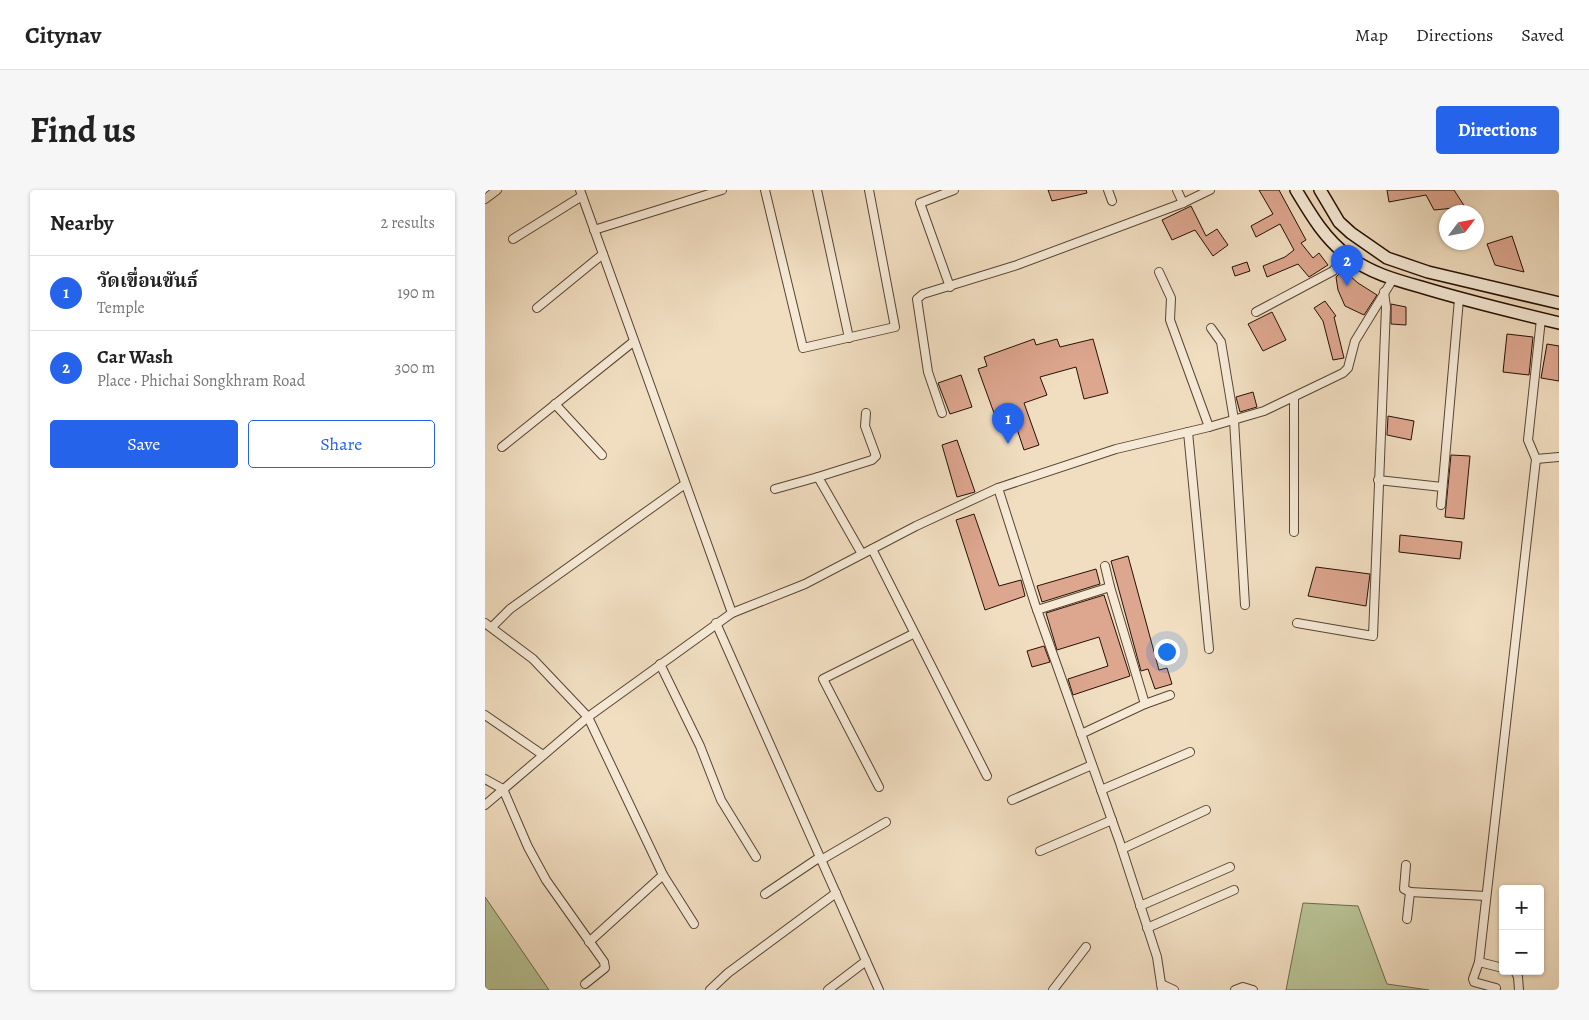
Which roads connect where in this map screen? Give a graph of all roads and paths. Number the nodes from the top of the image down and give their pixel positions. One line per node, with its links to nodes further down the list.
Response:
1 (497, 190): 14 (street)
2 (722, 190): 17 (street)
3 (765, 190): 32 (street)
4 (817, 190): 32 (street)
5 (869, 190): 32 (street)
6 (954, 190): 12 (street)
7 (1107, 190): 15 (street)
8 (1177, 190): 16 (street)
9 (1210, 190): 16 (street)
10 (1296, 190): 20 (main road)
11 (1319, 190): 26 (main road)
12 (945, 192): 23 (street)
13 (581, 193): 17 (street); 18 (street)
14 (485, 198)
15 (1112, 201)
16 (1183, 203): 23 (street)
17 (594, 230): 19 (street)
18 (513, 239)
19 (603, 254): 27 (street); 33 (street)
20 (1346, 255): 22 (main road); 28 (street)
21 (1159, 272): 39 (street)
22 (1393, 279): 24 (street); 25 (main road)
23 (950, 287): 37 (street)
24 (1384, 292): 34 (street); 46 (street)
25 (1459, 299): 29 (main road); 48 (street)
26 (1559, 303)
27 (537, 308)
28 (1256, 312)
29 (1541, 319): 30 (main road); 44 (street)
30 (1559, 323)
31 (1211, 328): 38 (street)
32 (849, 338)
33 (633, 342): 35 (street); 47 (street)
34 (1294, 398): 38 (street); 52 (street)
35 (555, 404): 41 (street); 42 (street)
36 (866, 413): 45 (street)
37 (942, 413)
38 (1234, 420): 39 (street); 57 (street)
39 (1209, 427): 40 (street)
40 (1189, 432): 49 (street); 64 (street)
41 (502, 447)
42 (602, 455)
43 (1559, 457): 44 (street)
44 (1536, 459): 95 (street)
45 (818, 477): 50 (street); 54 (street)
46 (1378, 480): 48 (street); 61 (street)
47 (685, 484): 59 (street); 62 (street)
48 (1442, 487): 51 (street)
49 (999, 488): 53 (street); 58 (street)
50 (775, 489)
51 (1441, 505)
52 (1294, 532)
53 (871, 550): 54 (street); 63 (street)
54 (862, 554): 59 (street)
55 (1105, 566): 56 (street)
56 (1111, 587): 58 (street); 67 (street)
57 (1245, 605)
58 (1037, 610): 70 (street)
59 (732, 613): 60 (street)
60 (716, 623): 65 (street); 87 (street)
61 (1297, 623)
62 (488, 625): 69 (street)
63 (913, 634): 74 (street); 76 (street)
64 (1209, 649)
65 (660, 664): 69 (street); 86 (street)
66 (1170, 696): 67 (street)
67 (1145, 704): 70 (street)
68 (485, 715): 72 (street)
69 (588, 717): 72 (street); 90 (street)
70 (1081, 734): 73 (street)
71 (1190, 752): 78 (street)
72 (543, 755): 77 (street)
73 (1092, 765): 78 (street); 79 (street)
74 (987, 776)
75 (485, 779): 77 (street)
76 (879, 787)
77 (503, 788): 80 (street); 100 (street)
78 (1101, 790): 82 (street)
79 (1012, 800)
80 (485, 805)
81 (1206, 810): 84 (street)
82 (1112, 820): 84 (street); 85 (street)
83 (886, 822): 87 (street)
84 (1122, 849): 96 (street)
85 (1040, 851)
86 (756, 857)
87 (821, 859): 93 (street); 94 (street)
88 (1406, 865): 92 (street)
89 (1230, 867): 96 (street)
90 (663, 875): 98 (street); 100 (street)
91 (1234, 890): 99 (street)
92 (1410, 892): 95 (street); 97 (street)
93 (835, 893): 102 (street); 109 (street)
94 (765, 894)
95 (1486, 896): 103 (street)
96 (1140, 906): 99 (street)
97 (1407, 918)
98 (694, 924)
99 (1147, 928): 107 (street)
100 (589, 942): 106 (street)
101 (1086, 947): 112 (street)
102 (866, 961): 110 (street); 111 (street)
103 (1479, 962): 104 (street); 108 (street)
104 (1499, 967)
105 (1517, 975): 116 (street)
106 (585, 984)
107 (1162, 987): 113 (street)
108 (1496, 988)
109 (710, 990)
110 (828, 990)
111 (879, 990)
112 (1053, 990)
113 (1175, 990)
114 (1235, 990): 115 (street)
115 (1253, 990)
116 (1519, 990)

